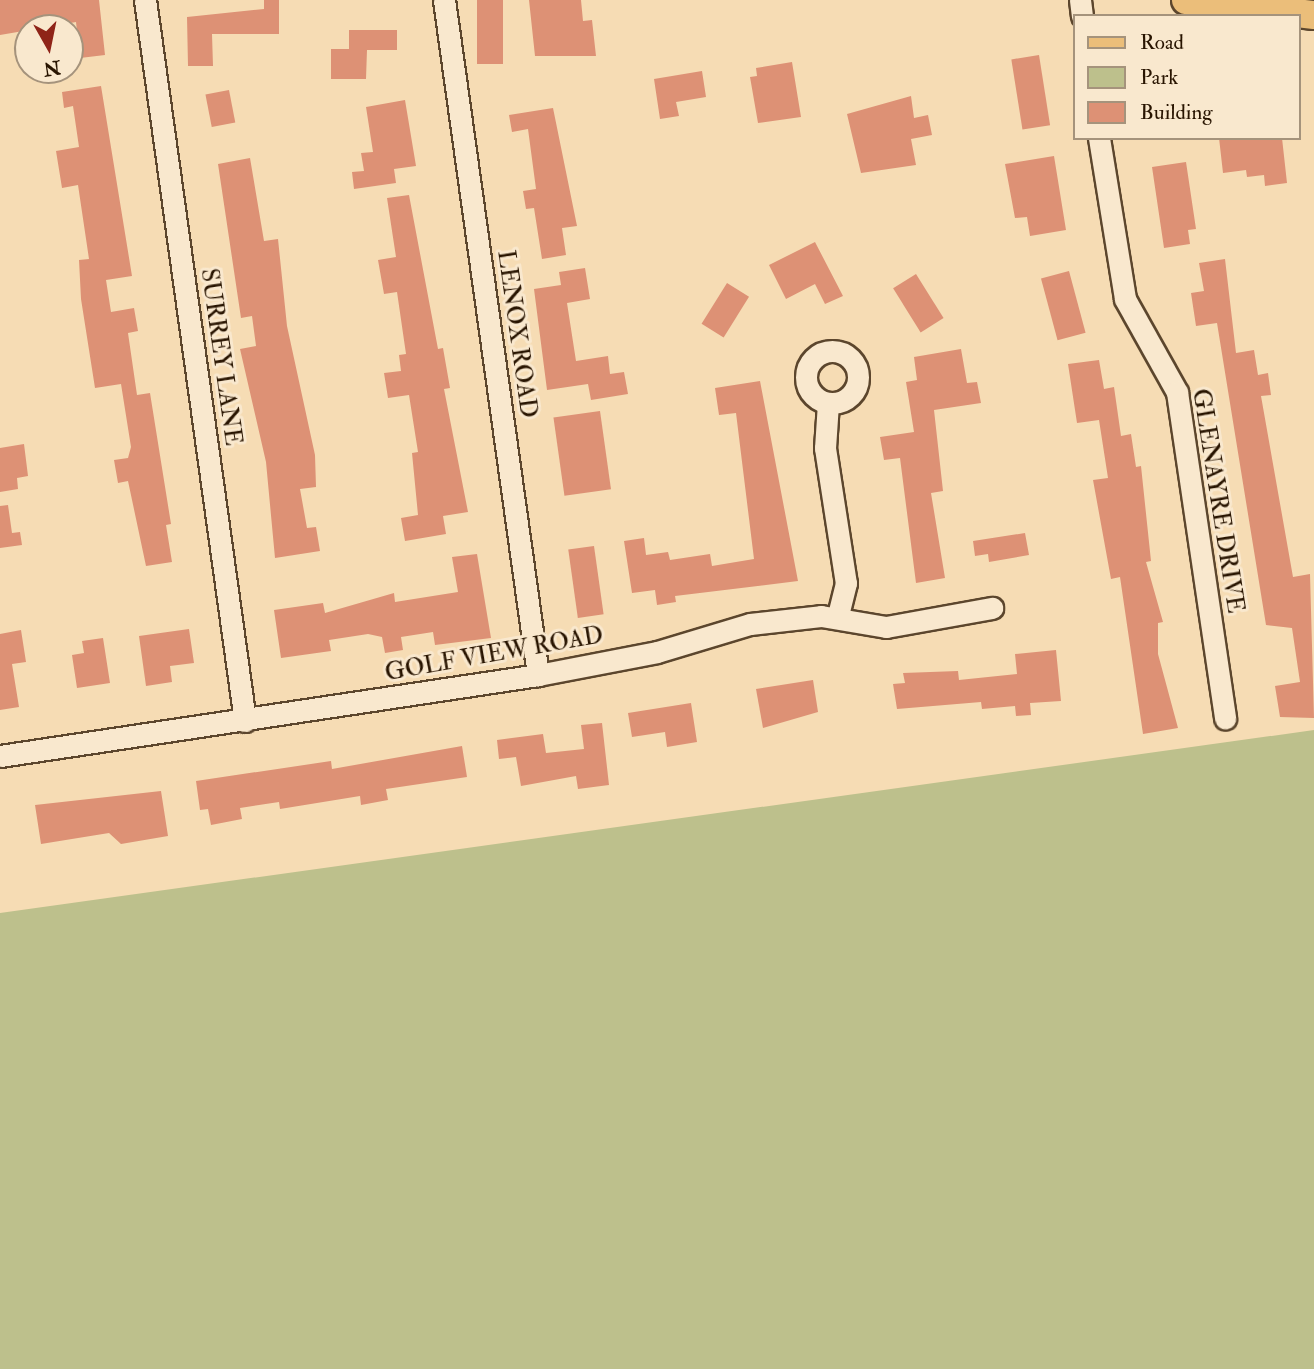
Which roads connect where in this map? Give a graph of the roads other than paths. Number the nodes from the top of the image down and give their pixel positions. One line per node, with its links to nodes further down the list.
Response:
1 (145, 0): 11 (street, SURREY LANE)
2 (444, 0): 9 (street, LENOX ROAD)
3 (1186, 0): 4 (main road)
4 (1314, 15)
5 (1099, 140): 10 (street, GLENAYRE DRIVE)
6 (828, 403): 8 (street)
7 (992, 608): 8 (street, GOLF VIEW ROAD)
8 (837, 618): 9 (street, GOLF VIEW ROAD)
9 (538, 675): 11 (street, GOLF VIEW ROAD)
10 (1225, 718)
11 (245, 721): 12 (street, GOLF VIEW ROAD)
12 (0, 756)

